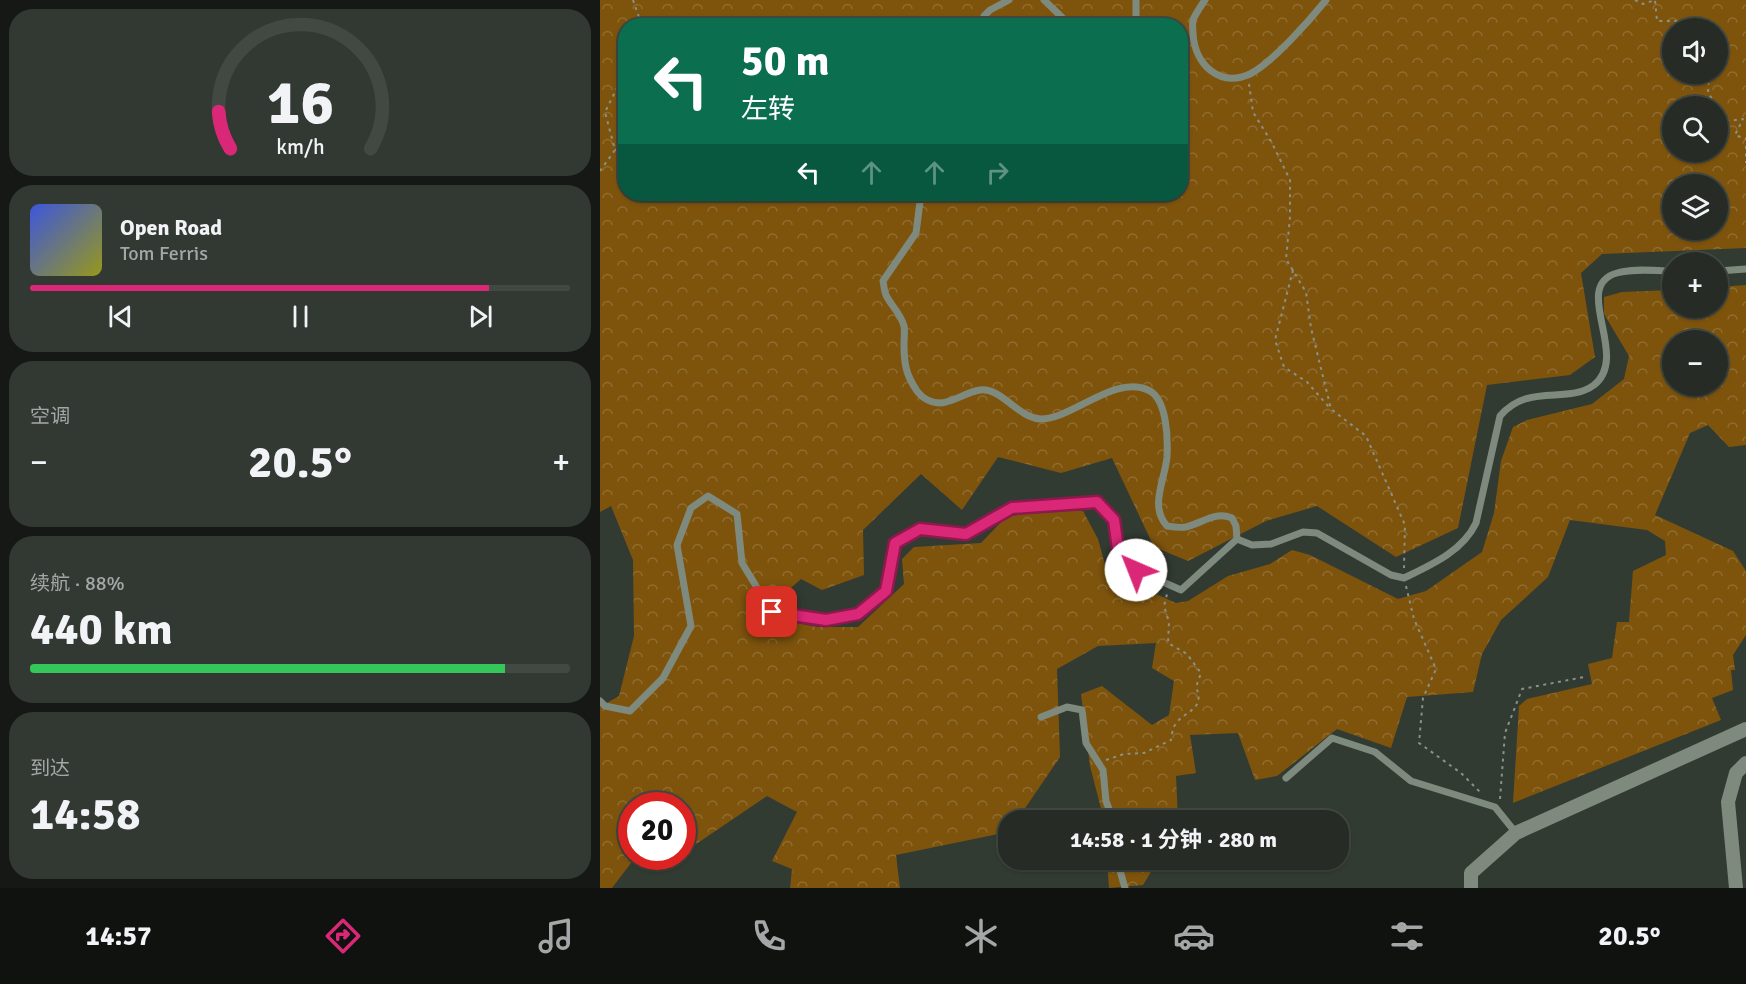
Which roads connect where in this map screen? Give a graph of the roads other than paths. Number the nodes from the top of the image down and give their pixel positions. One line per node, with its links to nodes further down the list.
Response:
1 (1009, 0): 6 (lane)
2 (1044, 0): 7 (lane)
3 (1136, 0): 8 (lane)
4 (1205, 0): 5 (lane)
5 (1326, 0)
6 (984, 18)
7 (1063, 18)
8 (1136, 18)
9 (920, 201): 13 (lane)
10 (1746, 269): 11 (lane)
11 (1728, 270)
12 (1662, 271): 13 (lane)
13 (1237, 539): 14 (lane)
14 (600, 701)
15 (1041, 717): 19 (lane)
16 (1746, 729): 20 (street)
17 (1746, 763): 24 (street)
18 (1286, 778): 20 (lane)
19 (1109, 810)
20 (1516, 833): 23 (street)
21 (1120, 870): 22 (lane)
22 (1125, 888)
23 (1471, 888)
24 (1736, 888)

